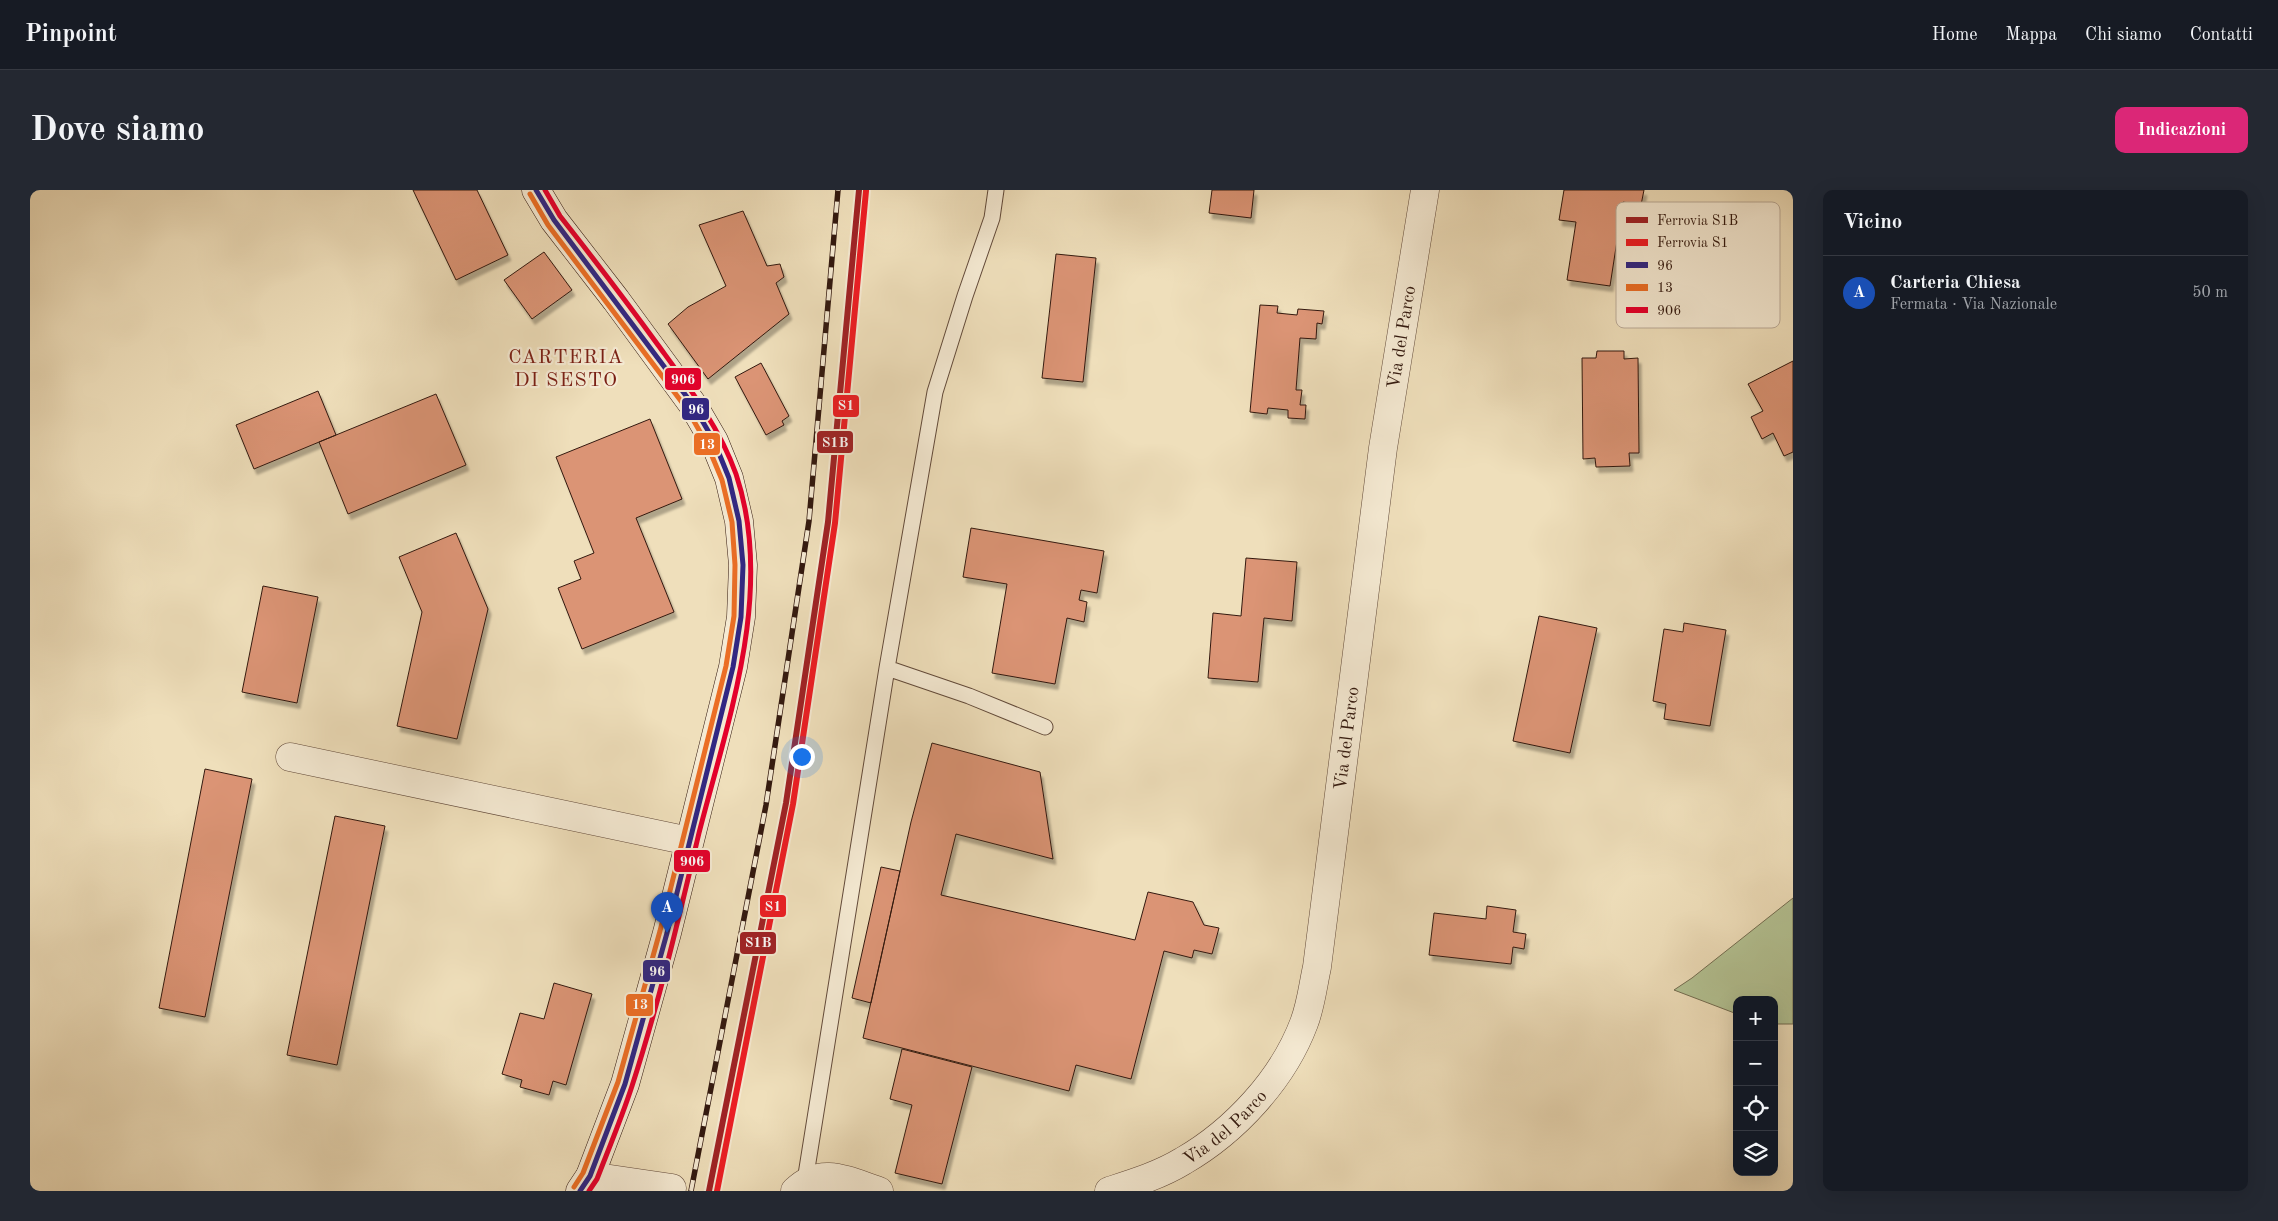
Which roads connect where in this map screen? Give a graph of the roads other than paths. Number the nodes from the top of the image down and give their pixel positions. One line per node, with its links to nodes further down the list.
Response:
1 (536, 190): 7 (street)
2 (996, 190): 4 (lane)
3 (1424, 190): 12 (street, Via del Parco)
4 (888, 668): 5 (lane); 9 (lane)
5 (1046, 727)
6 (290, 757): 7 (street)
7 (690, 841): 8 (street)
8 (585, 1184): 10 (street)
9 (800, 1186): 11 (street)
10 (672, 1188)
11 (879, 1191)
12 (1109, 1191)

